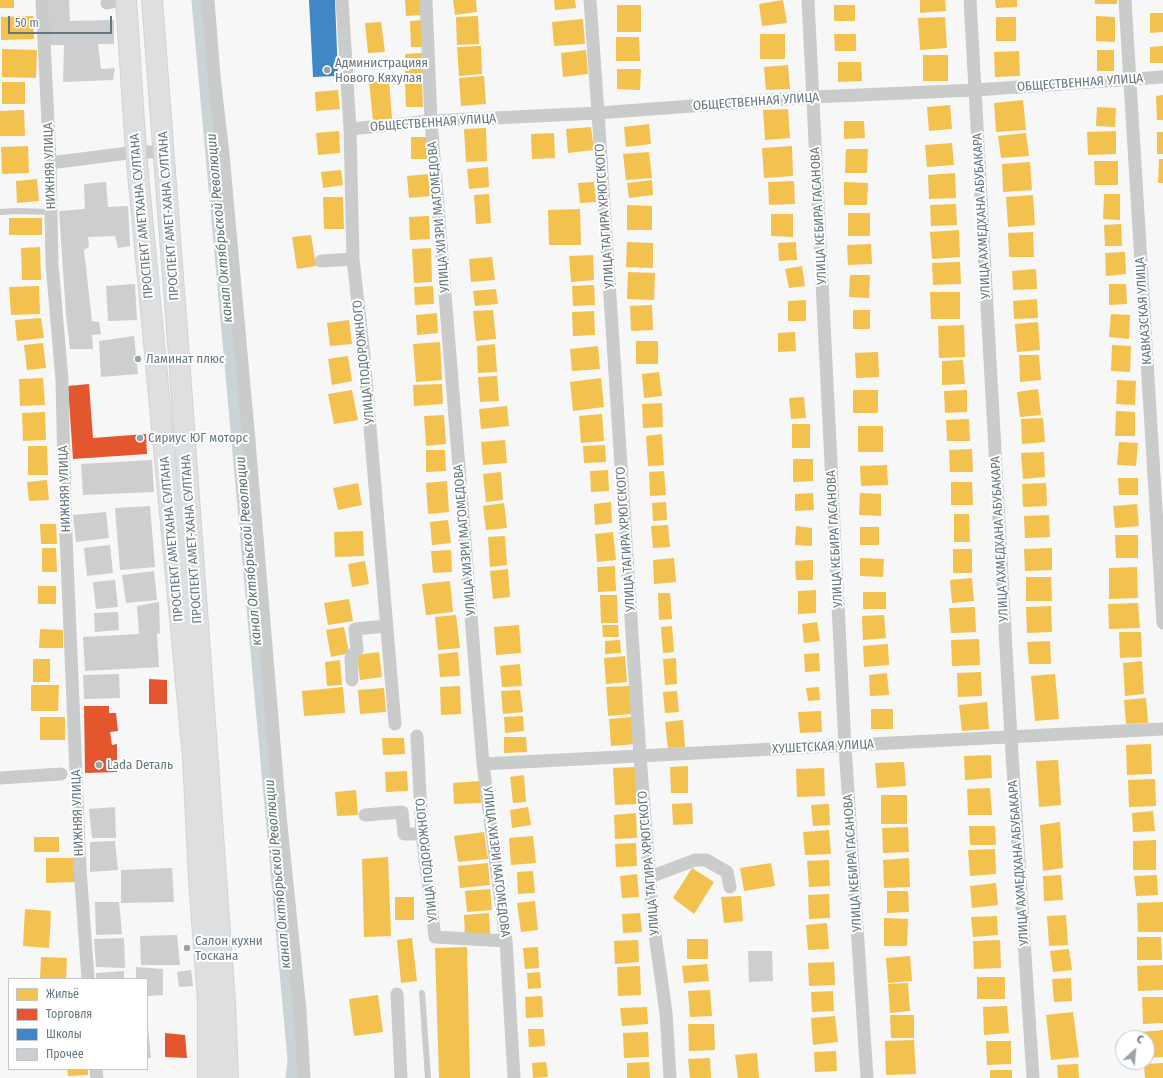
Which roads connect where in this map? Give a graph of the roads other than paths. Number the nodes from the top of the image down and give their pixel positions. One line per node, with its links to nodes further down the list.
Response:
1 (42, 0): 21 (street, НИЖНЯЯ УЛИЦА)
2 (121, 0): 11 (street)
3 (152, 0): 20 (main road, ПРОСПЕКТ АМЕТ-ХАНА СУЛТАНА)
4 (208, 0): 48 (street)
5 (342, 0): 18 (street, УЛИЦА ПОДОРОЖНОГО)
6 (426, 0): 17 (street, УЛИЦА ХИЗРИ МАГОМЕДОВА)
7 (590, 0): 16 (street, УЛИЦА ТАГИРА ХРЮГСКОГО)
8 (808, 0): 15 (street, УЛИЦА КЕБИРА ГАСАНОВА)
9 (970, 0): 14 (street, УЛИЦА АХМЕДХАНА АБУБАКАРА)
10 (1125, 0): 13 (street, КАВКАЗСКАЯ УЛИЦА)
11 (116, 2): 19 (main road, ПРОСПЕКТ АМЕТХАНА СУЛТАНА)
12 (1163, 77): 13 (street, ОБЩЕСТВЕННАЯ УЛИЦА)
13 (1130, 79): 14 (street, ОБЩЕСТВЕННАЯ УЛИЦА); 26 (street, КАВКАЗСКАЯ УЛИЦА)
14 (975, 90): 15 (street, ОБЩЕСТВЕННАЯ УЛИЦА); 32 (street, УЛИЦА АХМЕДХАНА АБУБАКАРА)
15 (813, 97): 16 (street, ОБЩЕСТВЕННАЯ УЛИЦА); 33 (street, УЛИЦА КЕБИРА ГАСАНОВА)
16 (598, 114): 17 (street, ОБЩЕСТВЕННАЯ УЛИЦА); 34 (street, УЛИЦА ТАГИРА ХРЮГСКОГО)
17 (431, 121): 18 (street, ОБЩЕСТВЕННАЯ УЛИЦА); 35 (street, УЛИЦА ХИЗРИ МАГОМЕДОВА)
18 (350, 129): 24 (street, УЛИЦА ПОДОРОЖНОГО)
19 (136, 152): 20 (street); 21 (street); 46 (main road, ПРОСПЕКТ АМЕТХАНА СУЛТАНА)
20 (164, 152): 47 (main road, ПРОСПЕКТ АМЕТ-ХАНА СУЛТАНА)
21 (50, 163): 23 (street, НИЖНЯЯ УЛИЦА)
22 (0, 212): 23 (lane)
23 (51, 212): 43 (street, НИЖНЯЯ УЛИЦА)
24 (353, 259): 25 (street); 27 (street, УЛИЦА ПОДОРОЖНОГО)
25 (322, 261)
26 (1163, 622)
27 (386, 626): 28 (street); 29 (street, УЛИЦА ПОДОРОЖНОГО)
28 (352, 680)
29 (395, 724)
30 (1163, 730): 32 (street, ХУШЕТСКАЯ УЛИЦА)
31 (417, 736): 39 (street, УЛИЦА ПОДОРОЖНОГО)
32 (1011, 738): 33 (street, ХУШЕТСКАЯ УЛИЦА); 54 (street, УЛИЦА АХМЕДХАНА АБУБАКАРА)
33 (845, 746): 34 (street, ХУШЕТСКАЯ УЛИЦА); 53 (street, УЛИЦА КЕБИРА ГАСАНОВА)
34 (640, 756): 35 (street, ХУШЕТСКАЯ УЛИЦА); 40 (street, УЛИЦА ТАГИРА ХРЮГСКОГО)
35 (483, 764): 42 (street, УЛИЦА ХИЗРИ МАГОМЕДОВА)
36 (61, 774): 37 (street)
37 (0, 778)
38 (365, 815): 39 (street)
39 (422, 834): 42 (street, УЛИЦА ПОДОРОЖНОГО)
40 (650, 877): 41 (street); 52 (street, УЛИЦА ТАГИРА ХРЮГСКОГО)
41 (730, 887)
42 (506, 941): 51 (street, УЛИЦА ХИЗРИ МАГОМЕДОВА)
43 (88, 978)
44 (422, 993): 50 (lane)
45 (398, 994): 49 (street)
46 (208, 1078)
47 (228, 1078)
48 (304, 1078)
49 (401, 1078)
50 (428, 1078)
51 (514, 1078)
52 (670, 1078)
53 (867, 1078)
54 (1034, 1078)

